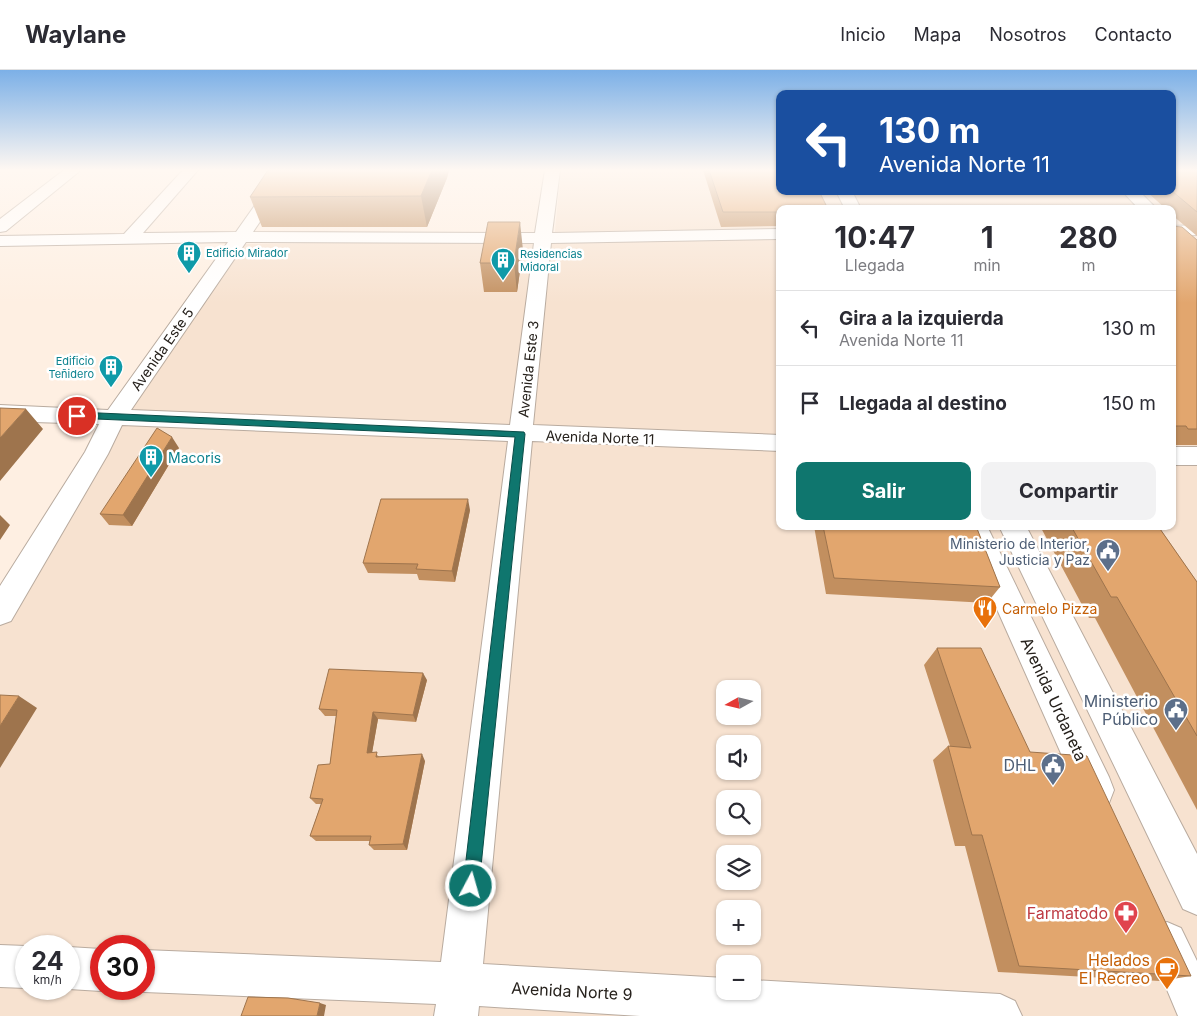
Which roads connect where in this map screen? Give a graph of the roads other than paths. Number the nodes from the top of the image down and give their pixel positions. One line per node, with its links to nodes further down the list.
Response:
1 (16, 214): 5 (street)
2 (151, 214): 12 (street)
3 (257, 214): 10 (street, Avenida Este 5)
4 (546, 214): 11 (street, Avenida Este 3)
5 (0, 226)
6 (1176, 230): 7 (street)
7 (1197, 230)
8 (1176, 233): 14 (street)
9 (776, 234): 11 (street)
10 (241, 237): 11 (street); 12 (street); 16 (street, Avenida Este 5)
11 (543, 238): 17 (street, Avenida Este 3)
12 (129, 239): 13 (street)
13 (0, 241)
14 (1191, 247)
15 (0, 413): 16 (street, Avenida Norte 11)
16 (115, 417): 17 (street, Avenida Norte 11); 23 (street, Avenida Este 5)
17 (520, 434): 18 (street, Avenida Norte 11); 30 (street, Avenida Este 3)
18 (776, 443)
19 (1176, 456): 20 (street)
20 (1197, 456)
21 (975, 530): 24 (street, Avenida Urdaneta)
22 (1014, 530): 25 (street)
23 (0, 612)
24 (1110, 820)
25 (1197, 894)
26 (1155, 917): 31 (street)
27 (0, 966): 28 (street)
28 (15, 967)
29 (155, 972): 30 (street, Avenida Norte 9)
30 (458, 1000): 32 (street, Avenida Norte 9)
31 (1197, 1009)
32 (1000, 1016)

